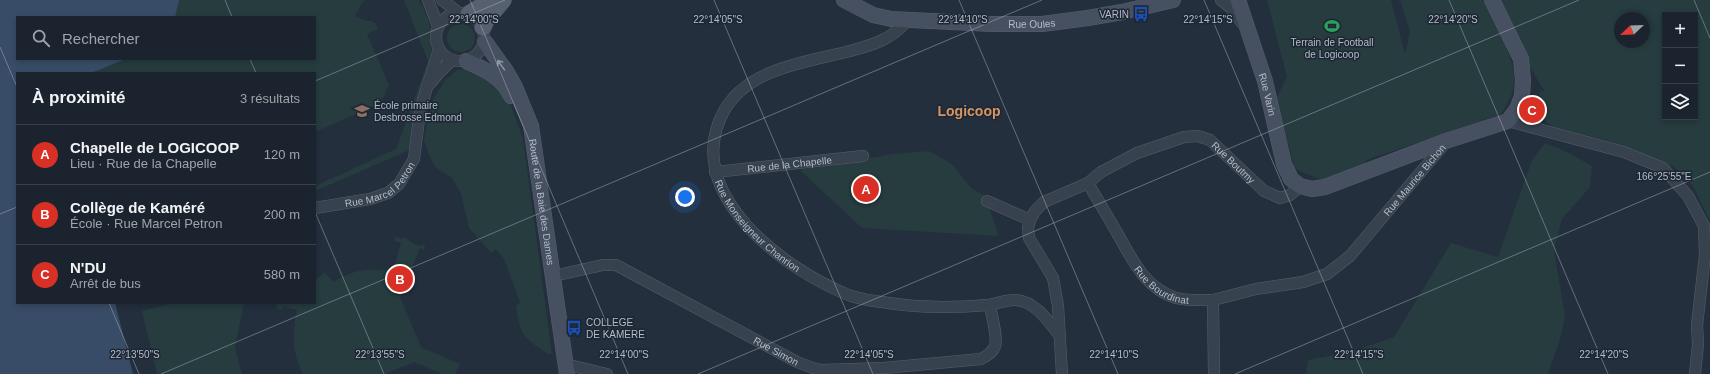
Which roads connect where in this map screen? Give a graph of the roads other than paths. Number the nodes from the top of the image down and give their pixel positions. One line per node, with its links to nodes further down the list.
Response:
1 (428, 0): 12 (street)
2 (442, 0): 10 (street)
3 (492, 0): 10 (main road)
4 (503, 0): 13 (main road)
5 (844, 0): 11 (street, Rue Oules)
6 (1173, 0): 11 (street, Rue Oules)
7 (1220, 0): 14 (street)
8 (1238, 0): 14 (street, Rue Varin)
9 (1492, 0): 18 (street)
10 (464, 13): 12 (street); 13 (street)
11 (907, 21): 21 (street, Rue Monseigneur Chanrion)
12 (438, 26): 15 (street)
13 (484, 34): 16 (street); 27 (street, Route de la Baie des Dames, one-way to 13)
14 (1254, 49): 23 (street, Rue Varin)
15 (439, 50): 16 (street); 17 (street, Rue Marcel Petron)
16 (459, 61): 17 (street, Rue Marcel Petron); 31 (street, Route de la Baie des Dames)
17 (427, 86): 25 (street, Rue Marcel Petron)
18 (1508, 121): 19 (street, Rue Maurice Bichon); 35 (street)
19 (1446, 141): 23 (street); 28 (street, Rue Maurice Bichon)
20 (864, 156): 21 (street, Rue de la Chapelle)
21 (715, 172): 29 (street, Rue Monseigneur Chanrion)
22 (1088, 183): 23 (street, Rue Boutmy); 26 (street, Rue Boutmy); 28 (street, Rue Bourdinat)
23 (1300, 186)
24 (987, 202): 26 (street)
25 (316, 208)
26 (1030, 220): 30 (street)
27 (553, 276): 29 (street, Rue Simon); 31 (street, Route de la Baie des Dames)
28 (1213, 300): 34 (street)
29 (990, 304): 30 (street, Rue Monseigneur Chanrion)
30 (1060, 336): 33 (street)
31 (564, 371): 32 (street)
32 (607, 374)
33 (1062, 374)
34 (1214, 374)
35 (1695, 374)

